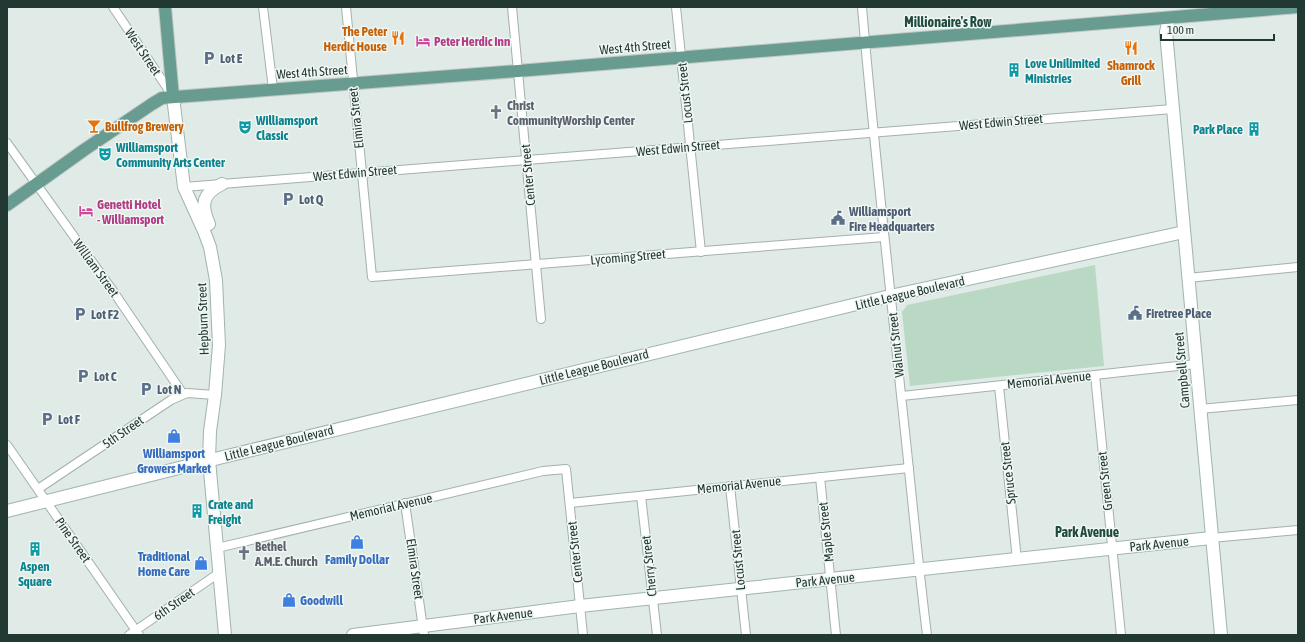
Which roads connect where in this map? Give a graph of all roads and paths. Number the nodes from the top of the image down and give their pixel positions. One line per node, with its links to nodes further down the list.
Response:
1 (113, 7): 15 (street, West Street)
2 (165, 7): 15 (main road, Hepburn Street)
3 (264, 7): 14 (street)
4 (346, 7): 13 (street, Elmira Street)
5 (512, 7): 12 (street, Center Street)
6 (676, 7): 11 (street, Locust Street)
7 (862, 7): 10 (street, Walnut Street)
8 (1298, 7): 9 (main road, West 4th Street)
9 (1170, 12): 10 (main road, West 4th Street); 16 (street, Campbell Street)
10 (865, 43): 11 (main road, West 4th Street); 17 (street, Walnut Street)
11 (681, 58): 12 (main road, West 4th Street); 19 (street, Locust Street)
12 (518, 71): 13 (main road, West 4th Street); 20 (street, Center Street)
13 (353, 83): 14 (main road, West 4th Street); 21 (street, Elmira Street)
14 (273, 89): 15 (main road, West 4th Street)
15 (173, 97): 22 (main road, West 4th Street); 24 (street, Hepburn Street)
16 (1173, 109): 17 (street, West Edwin Street); 26 (street, Campbell Street)
17 (873, 132): 19 (street, West Edwin Street); 27 (street, Walnut Street)
18 (7, 143): 22 (street, William Street)
19 (690, 147): 20 (street, West Edwin Street); 29 (street, Locust Street)
20 (527, 160): 21 (street, West Edwin Street); 30 (street, Center Street)
21 (362, 173): 23 (street, West Edwin Street); 32 (street, Elmira Street)
22 (36, 184): 25 (main road, West 4th Street); 39 (street, William Street)
23 (222, 184): 24 (street, West Edwin Street); 28 (street)
24 (184, 187): 28 (street, Hepburn Street)
25 (7, 205)
26 (1184, 232): 33 (street, Campbell Street); 34 (street, Little League Boulevard)
27 (884, 237): 29 (street, Lycoming Street); 34 (street, Walnut Street)
28 (210, 247): 40 (street, Hepburn Street)
29 (701, 252): 30 (street, Lycoming Street)
30 (537, 265): 32 (street, Lycoming Street); 35 (street, Center Street)
31 (1298, 267): 33 (street)
32 (372, 277)
33 (1188, 278): 36 (street, Campbell Street)
34 (890, 296): 41 (street, Walnut Street); 45 (street, Little League Boulevard)
35 (542, 319)
36 (1196, 364): 37 (street, Memorial Avenue); 43 (street, Campbell Street)
37 (1094, 375): 38 (street, Memorial Avenue); 59 (street, Green Street)
38 (999, 386): 41 (street, Memorial Avenue); 60 (street, Spruce Street)
39 (183, 394): 40 (street, 5th Street); 50 (street, 5th Street)
40 (215, 395): 45 (street, Hepburn Street)
41 (902, 396): 46 (street, Walnut Street)
42 (1298, 400): 43 (street)
43 (1200, 409): 57 (street, Campbell Street)
44 (7, 445): 50 (street, Pine Street)
45 (209, 460): 52 (street, Little League Boulevard); 58 (street, Hepburn Street)
46 (909, 468): 48 (street, Memorial Avenue); 61 (street, Walnut Street)
47 (566, 469): 53 (street, Memorial Avenue); 54 (street, Center Street)
48 (820, 477): 49 (street, Memorial Avenue); 63 (street, Maple Street)
49 (730, 486): 51 (street, Memorial Avenue); 64 (street, Locust Street)
50 (38, 490): 52 (street, Pine Street)
51 (641, 496): 54 (street, Memorial Avenue); 65 (street, Cherry Street)
52 (46, 501): 55 (street, Little League Boulevard); 68 (street, Pine Street)
53 (405, 503): 58 (street, Memorial Avenue); 67 (street, Elmira Street)
54 (570, 503): 66 (street, Center Street)
55 (7, 511)
56 (1298, 530): 57 (street, Park Avenue)
57 (1211, 538): 59 (street, Park Avenue); 77 (street, Campbell Street)
58 (217, 548): 62 (street, Hepburn Street)
59 (1112, 549): 60 (street, Park Avenue); 76 (street, Green Street)
60 (1018, 560): 61 (street, Park Avenue)
61 (919, 570): 63 (street, Park Avenue); 75 (street, Walnut Street)
62 (219, 573): 68 (street, 6th Street); 69 (street, Hepburn Street)
63 (830, 580): 64 (street, Park Avenue); 74 (street, Maple Street)
64 (741, 589): 65 (street, Park Avenue); 73 (street, Locust Street)
65 (653, 599): 66 (street, Park Avenue); 72 (street, Cherry Street)
66 (580, 606): 67 (street, Park Avenue); 71 (street, Center Street)
67 (424, 631): 70 (street, Park Avenue)
68 (135, 634)
69 (225, 635)
70 (353, 635)
71 (583, 635)
72 (656, 635)
73 (746, 635)
74 (836, 635)
75 (927, 635)
76 (1122, 635)
77 (1221, 635)

